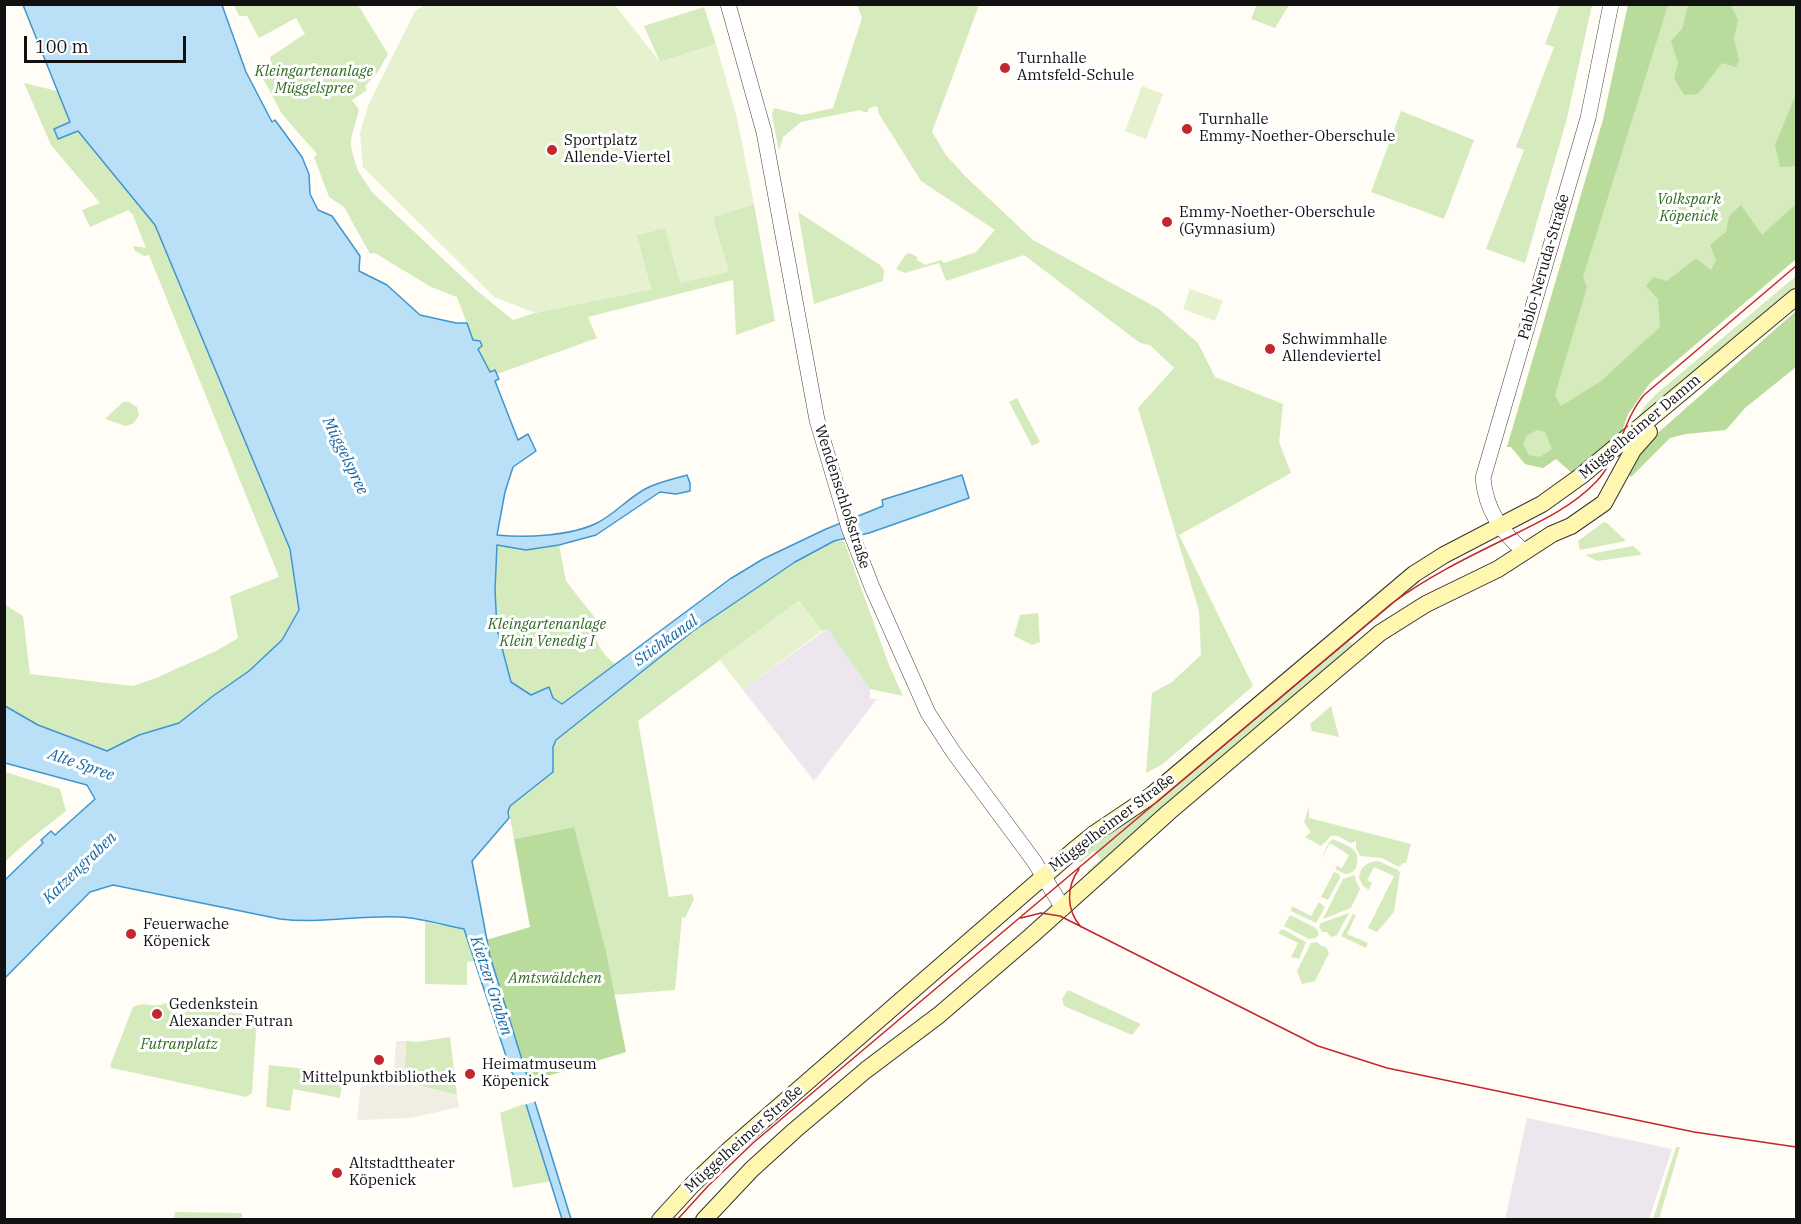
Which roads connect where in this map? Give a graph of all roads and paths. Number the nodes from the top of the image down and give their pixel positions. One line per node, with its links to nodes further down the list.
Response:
1 (728, 4): 9 (street, Wendenschloßstraße)
2 (1611, 4): 6 (street, Pablo-Neruda-Straße)
3 (1797, 297): 4 (main road, Müggelheimer Damm)
4 (1742, 343): 5 (main road, Müggelheimer Damm); 7 (main road, Müggelheimer Damm)
5 (1535, 508): 6 (main road, Müggelheimer Straße)
6 (1500, 526): 8 (street, Pablo-Neruda-Straße); 9 (main road, Müggelheimer Straße)
7 (1552, 534): 8 (main road, Müggelheimer Straße)
8 (1525, 552): 10 (main road, Müggelheimer Straße)
9 (1043, 877): 10 (street, Wendenschloßstraße); 11 (main road, Müggelheimer Straße)
10 (1063, 908): 12 (main road, Müggelheimer Straße)
11 (660, 1220)
12 (705, 1220)

